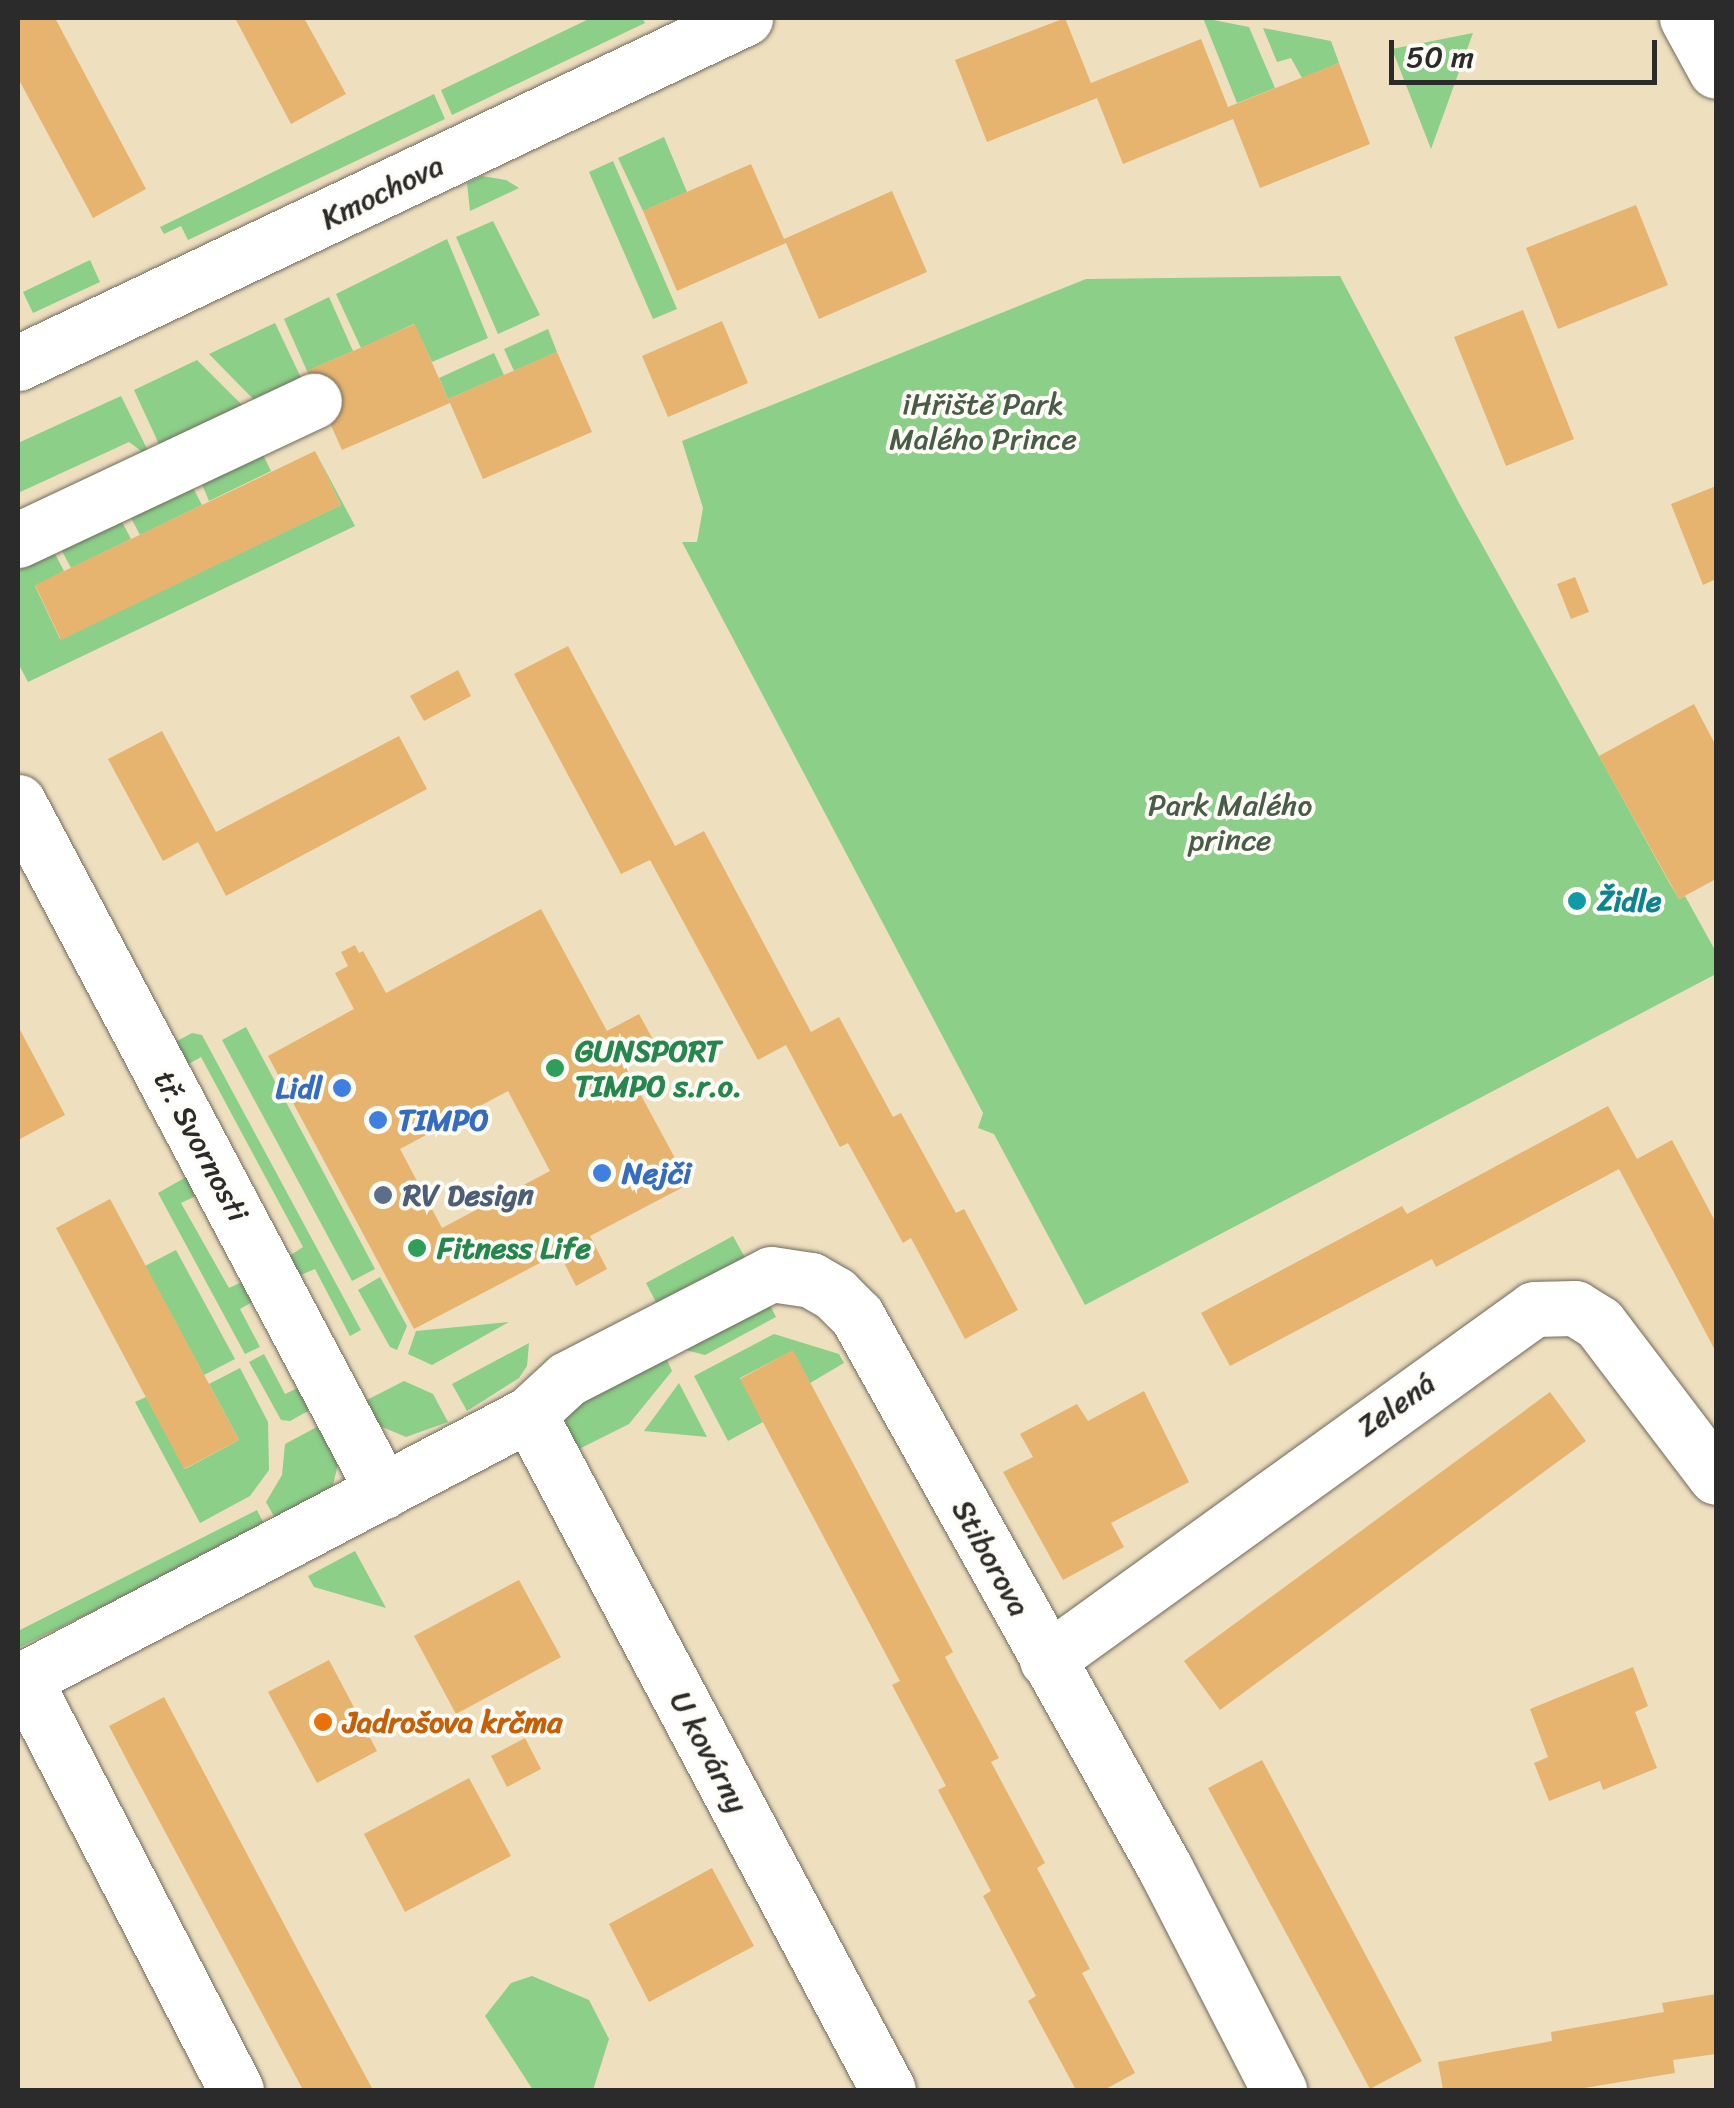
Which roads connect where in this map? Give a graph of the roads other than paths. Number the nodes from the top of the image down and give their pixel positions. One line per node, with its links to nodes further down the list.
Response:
1 (745, 18): 4 (street, Kmochova)
2 (1687, 18): 3 (street)
3 (1716, 72)
4 (18, 363)
5 (314, 400): 6 (street)
6 (18, 540)
7 (18, 802): 10 (street, tř. Svornosti)
8 (548, 1397): 10 (street); 11 (street, Stiborova); 14 (street, U kovárny)
9 (1716, 1477): 11 (street, Zelená)
10 (383, 1491): 12 (street)
11 (1047, 1660): 15 (street, Stiborova)
12 (20, 1680): 13 (street)
13 (236, 2090)
14 (888, 2090)
15 (1279, 2090)

